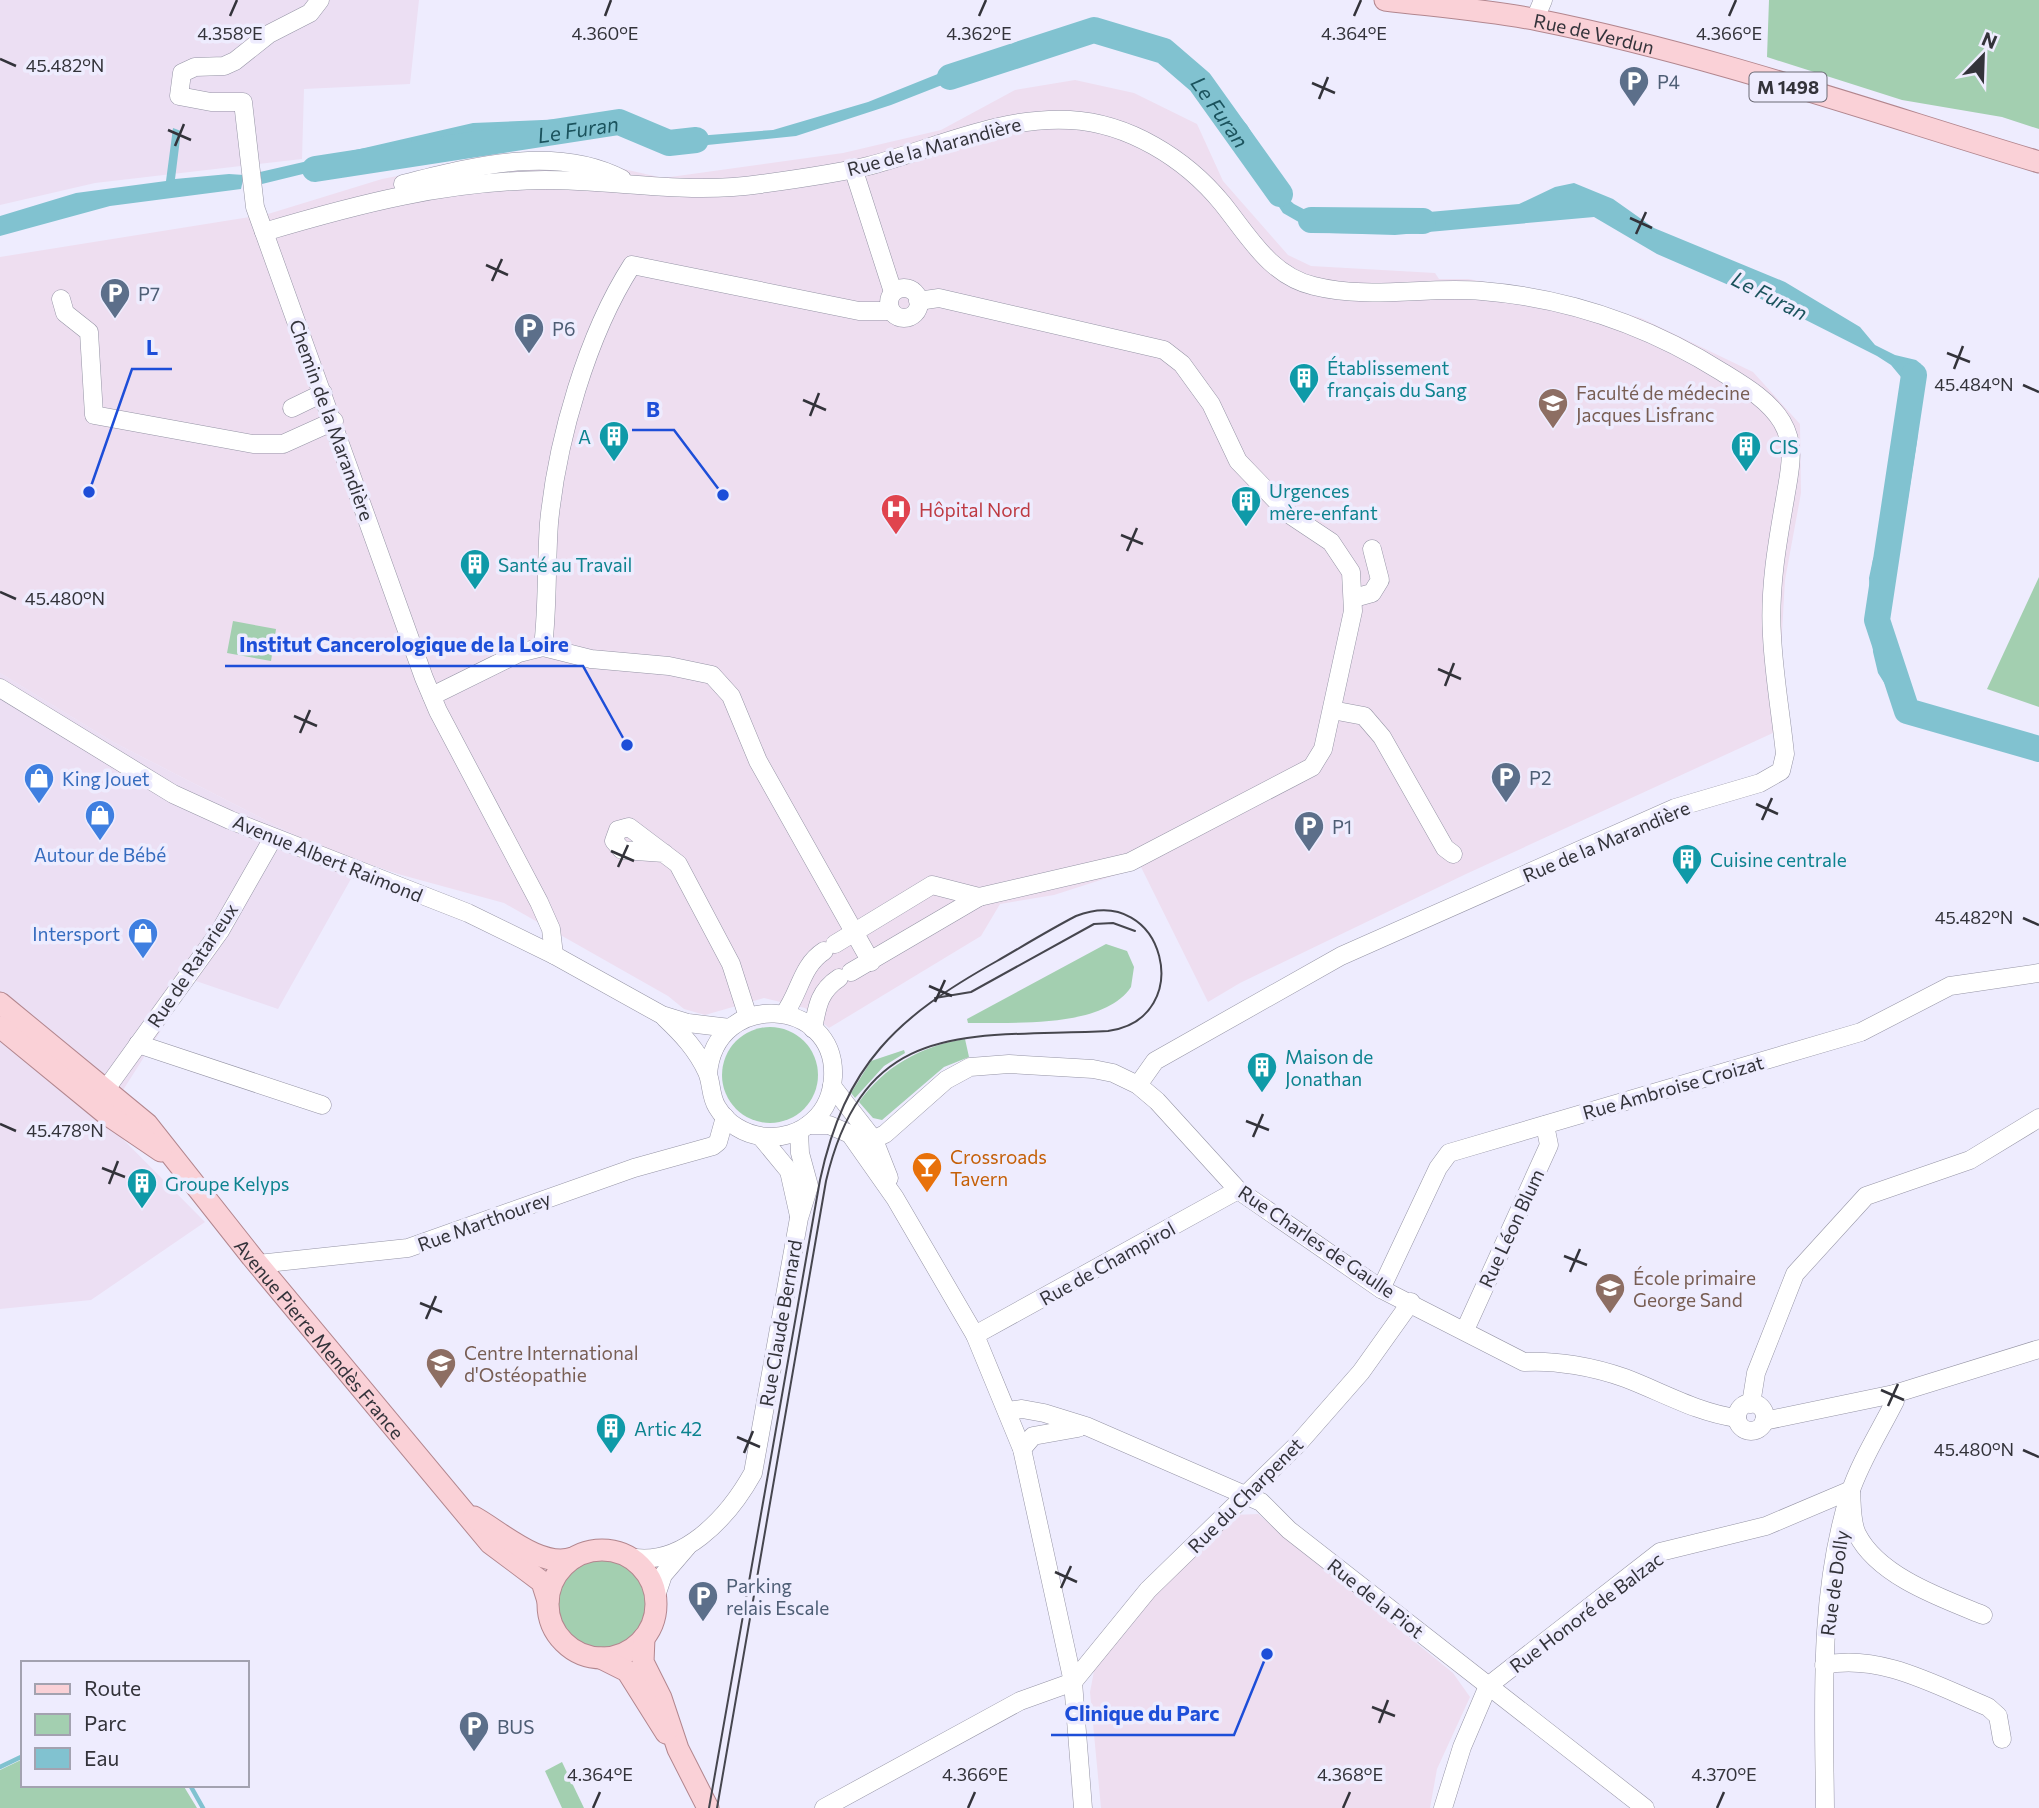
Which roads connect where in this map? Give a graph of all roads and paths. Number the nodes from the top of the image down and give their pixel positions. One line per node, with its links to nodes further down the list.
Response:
1 (320, 0): 6 (street, Chemin de la Marandière)
2 (1385, 0): 3 (main road, Rue de Verdun / M 1498)
3 (1539, 9): 4 (main road, Rue de Verdun / M 1498)
4 (2039, 162)
5 (853, 168): 6 (street, Rue de la Marandière); 7 (street); 38 (street, Rue de la Marandière)
6 (263, 229): 11 (street, Chemin de la Marandière)
7 (894, 292): 9 (street); 10 (street)
8 (61, 299): 13 (street)
9 (919, 301): 10 (street); 15 (street)
10 (891, 311): 16 (street)
11 (323, 393): 12 (street); 13 (street, Chemin de la Marandière)
12 (292, 408)
13 (334, 421): 18 (street, Chemin de la Marandière)
14 (1372, 549): 15 (street)
15 (1354, 597): 19 (street)
16 (543, 647): 18 (street); 24 (street)
17 (0, 688): 20 (street, Avenue Albert Raimond)
18 (432, 696): 25 (street, Chemin de la Marandière)
19 (1332, 710): 22 (street); 23 (street)
20 (272, 838): 25 (street, Avenue Albert Raimond); 35 (street, Rue de Ratarieux)
21 (664, 853): 31 (street)
22 (1453, 854)
23 (979, 897): 24 (street); 26 (street)
24 (854, 932): 26 (street); 29 (street)
25 (554, 955): 30 (street, Avenue Albert Raimond)
26 (871, 962): 34 (street)
27 (2039, 973): 43 (street, Rue Ambroise Croizat)
28 (0, 1003): 39 (main road, Avenue Pierre Mendès France)
29 (785, 1014): 31 (street); 34 (street)
30 (662, 1015): 33 (street, Avenue Albert Raimond); 36 (street, Avenue Albert Raimond)
31 (748, 1017): 33 (street)
32 (0, 1027): 49 (main road, Avenue Pierre Mendès France)
33 (730, 1028): 36 (street)
34 (813, 1029): 37 (street)
35 (138, 1044): 39 (street, Rue de Ratarieux); 40 (street)
36 (708, 1074): 41 (street)
37 (832, 1086): 44 (street); 47 (street)
38 (1138, 1086): 47 (street, Rue Charles de Gaulle); 50 (street, Rue Charles de Gaulle)
39 (106, 1089): 49 (main road, Avenue Pierre Mendès France)
40 (322, 1105)
41 (724, 1117): 45 (street); 48 (street)
42 (2039, 1118): 59 (street)
43 (1545, 1125): 53 (street, Rue Ambroise Croizat); 55 (street, Rue Léon Blum)
44 (804, 1128): 46 (street); 47 (street); 51 (street, Rue Claude Bernard)
45 (739, 1129): 46 (street); 48 (street, Rue Marthourey)
46 (761, 1137): 51 (street, Rue Claude Bernard)
47 (867, 1143): 56 (street)
48 (704, 1148): 52 (street, Rue Marthourey)
49 (177, 1161): 52 (main road, Avenue Pierre Mendès France)
50 (1238, 1190): 53 (street, Rue Charles de Gaulle); 56 (street, Rue de Champirol)
51 (799, 1218): 68 (street, Rue Claude Bernard)
52 (258, 1264): 67 (main road, Avenue Pierre Mendès France)
53 (1381, 1289): 54 (street, Rue Charles de Gaulle)
54 (1411, 1302): 55 (street, Rue Charles de Gaulle); 66 (street, Rue du Charpenet)
55 (1465, 1330): 61 (street, Rue Charles de Gaulle)
56 (975, 1335): 60 (street)
57 (2039, 1349): 58 (street)
58 (1894, 1394): 62 (street); 65 (street, Rue de Dolly)
59 (1751, 1404): 61 (street); 62 (street)
60 (1007, 1411): 63 (street, Rue de la Piot); 64 (street)
61 (1737, 1418): 62 (street)
62 (1764, 1421)
63 (1086, 1426): 64 (street); 66 (street, Rue de la Piot)
64 (1022, 1449): 77 (street)
65 (1851, 1490): 73 (street); 76 (street, Rue de Dolly); 78 (street, Rue Honoré de Balzac)
66 (1246, 1496): 77 (street, Rue du Charpenet); 78 (street, Rue de la Piot)
67 (466, 1513): 70 (main road, Avenue Pierre Mendès France); 72 (main road, Avenue Pierre Mendès France)
68 (688, 1545): 69 (street, Rue Claude Bernard); 71 (street)
69 (625, 1556): 70 (main road); 71 (main road)
70 (573, 1558): 72 (main road)
71 (656, 1596): 74 (main road)
72 (548, 1601): 75 (main road)
73 (1983, 1615)
74 (644, 1638): 75 (main road); 80 (main road)
75 (601, 1658): 80 (main road)
76 (1824, 1665): 79 (street); 86 (street, Rue de Dolly)
77 (1073, 1682): 82 (street); 83 (street)
78 (1488, 1686): 84 (street, Rue Honoré de Balzac); 85 (street, Rue de la Piot)
79 (2002, 1739)
80 (678, 1749): 81 (main road)
81 (708, 1808)
82 (824, 1808)
83 (1083, 1808)
84 (1443, 1808)
85 (1645, 1808)
86 (1825, 1808)

